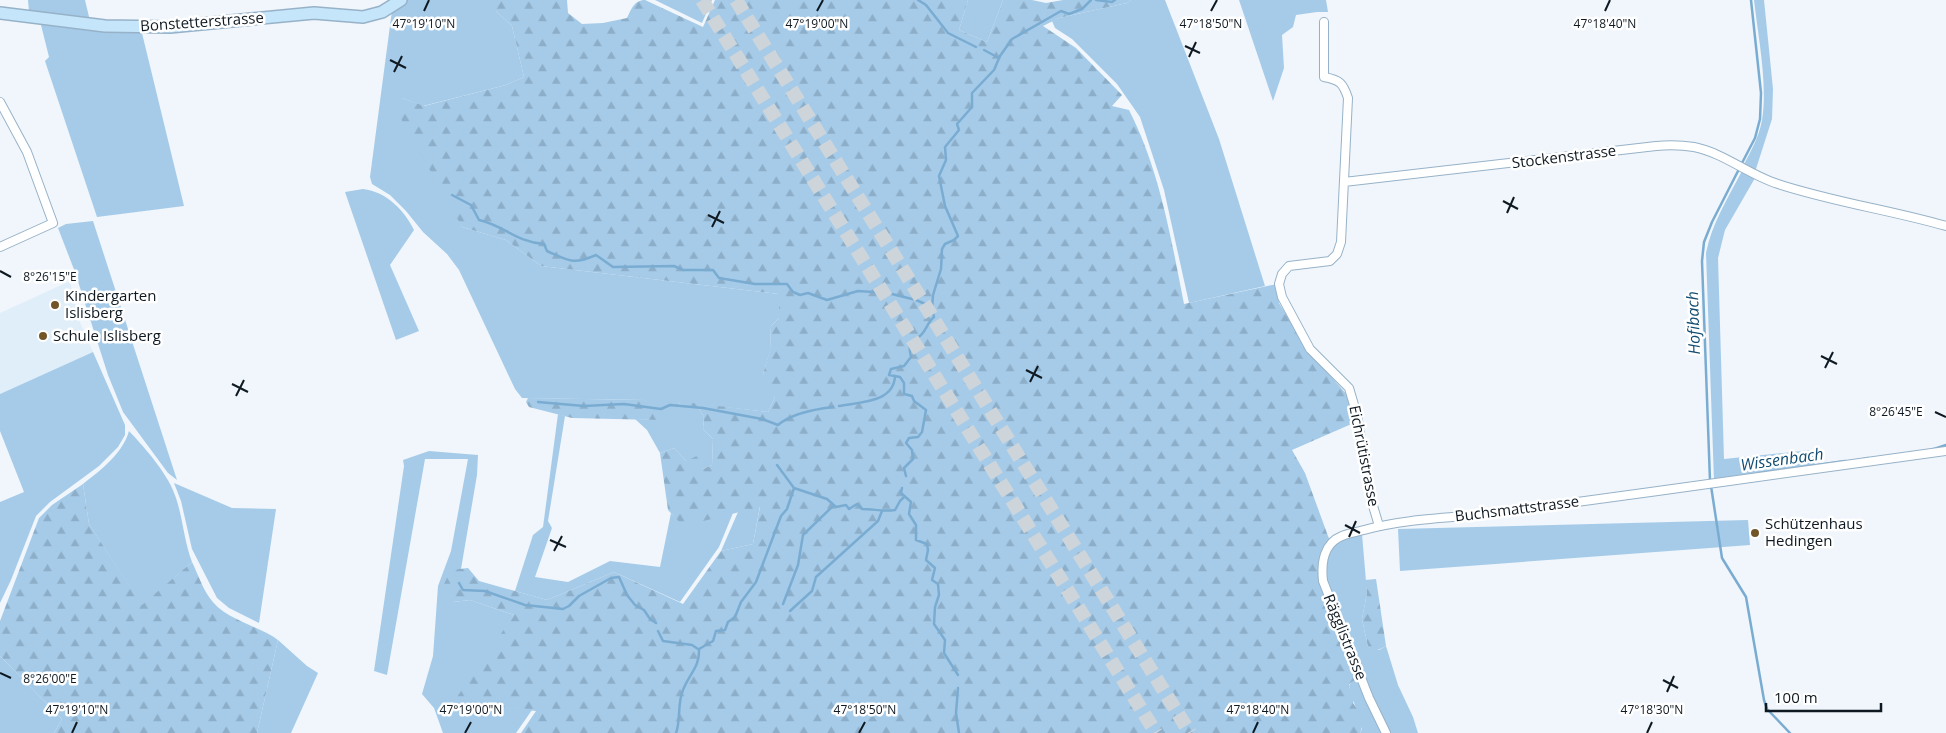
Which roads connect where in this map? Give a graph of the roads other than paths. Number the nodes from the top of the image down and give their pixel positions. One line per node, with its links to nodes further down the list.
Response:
1 (401, 0): 2 (street, Bonstetterstrasse)
2 (0, 14)
3 (1324, 22): 5 (street)
4 (0, 102): 7 (street)
5 (1344, 182): 6 (street, Stockenstrasse); 9 (street, Eichrütistrasse)
6 (1946, 226)
7 (0, 247)
8 (1946, 451): 9 (street, Buchsmattstrasse)
9 (1379, 526): 10 (street, Buchsmattstrasse)
10 (1335, 540): 11 (street, Rägglistrasse)
11 (1386, 733)

